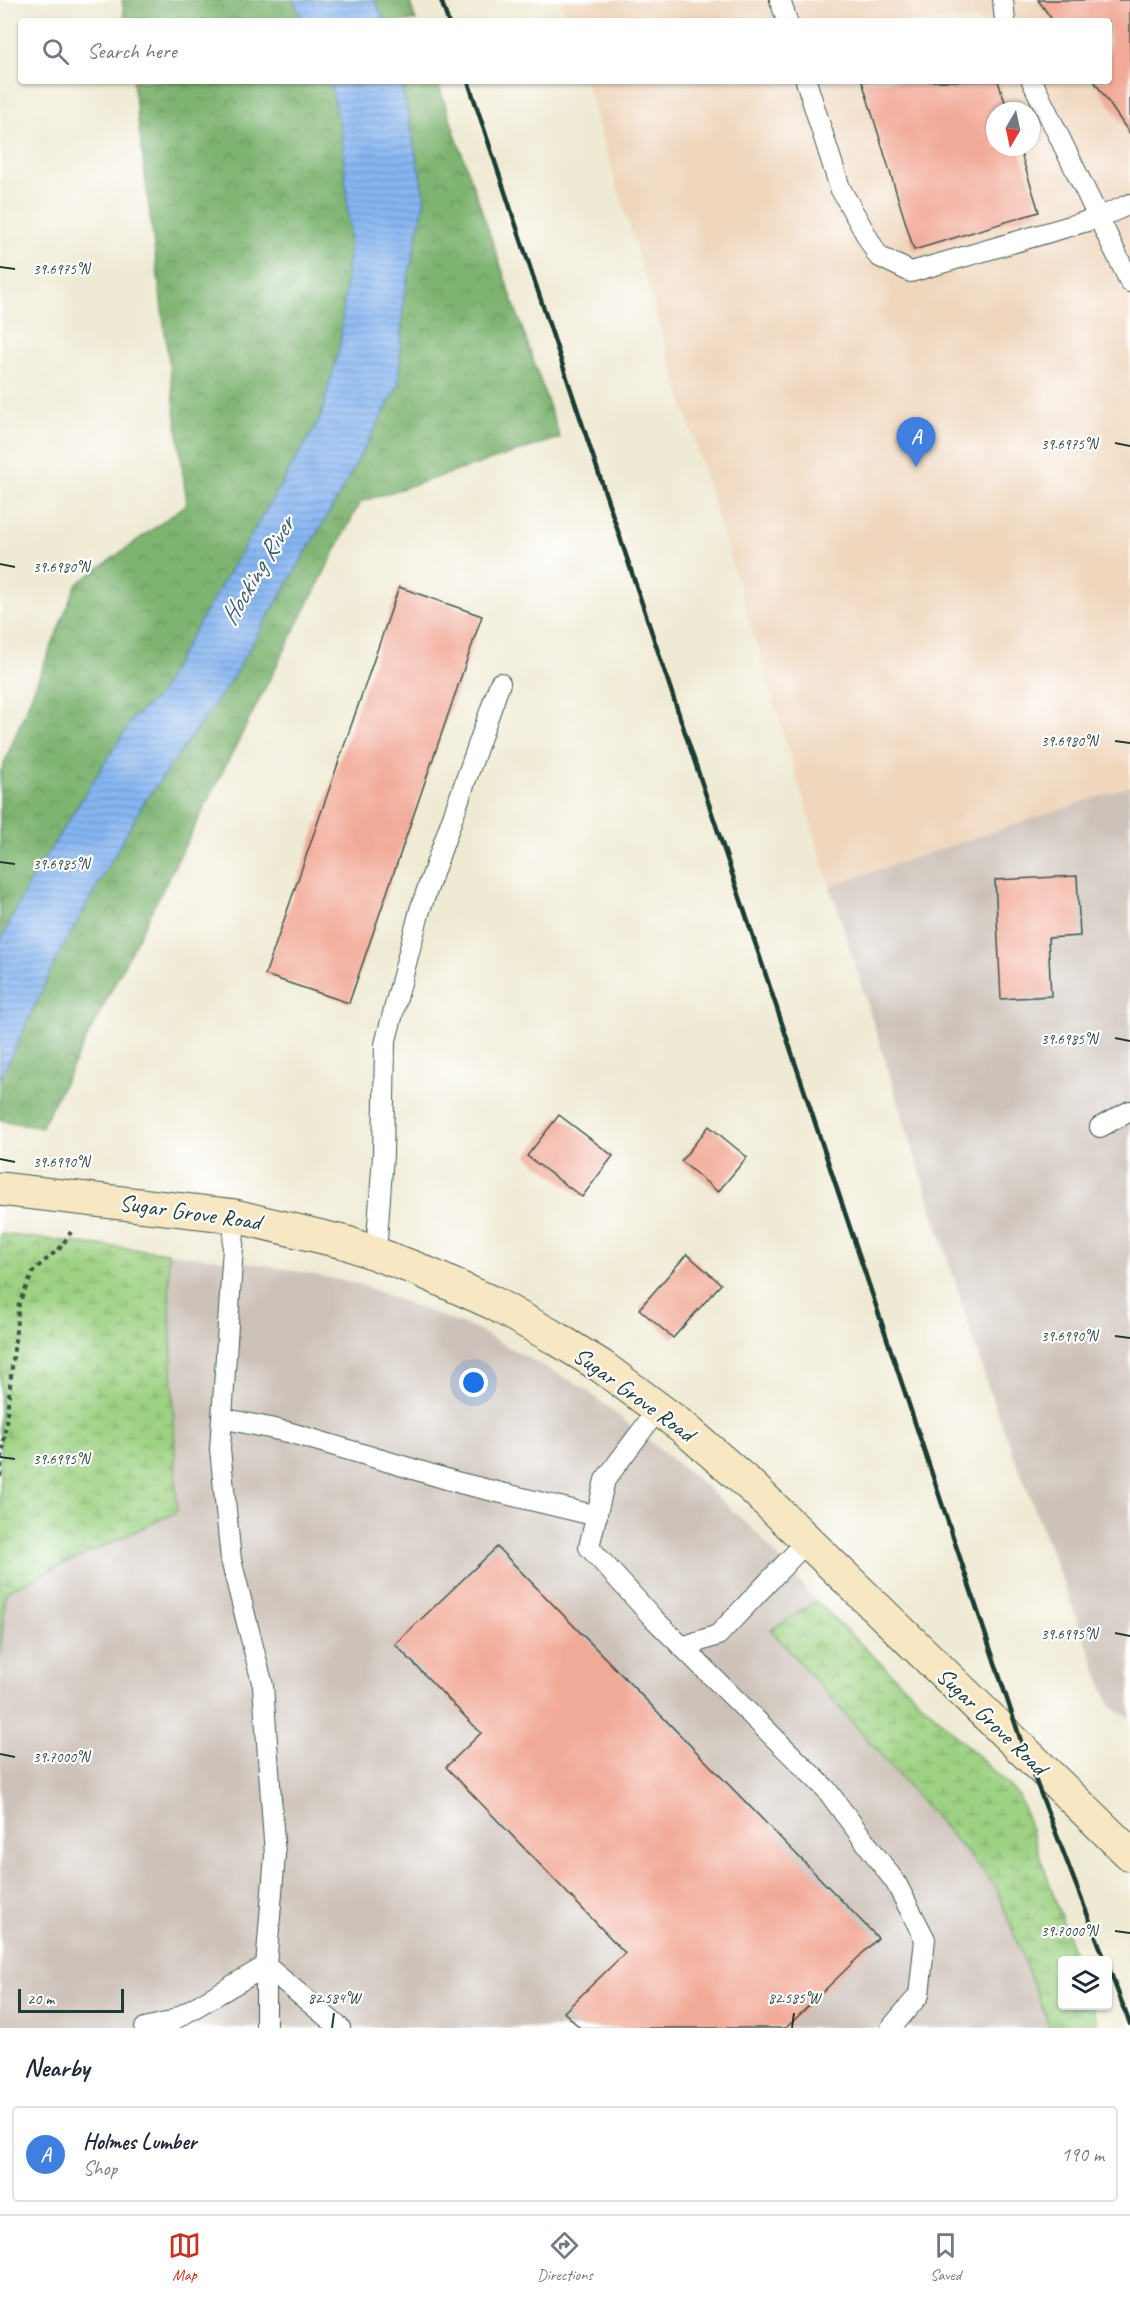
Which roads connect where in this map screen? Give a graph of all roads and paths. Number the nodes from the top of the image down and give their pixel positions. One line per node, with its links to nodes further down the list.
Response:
1 (780, 0): 3 (lane)
2 (1003, 0): 4 (lane)
3 (786, 18)
4 (1005, 18)
5 (807, 84): 8 (lane)
6 (1033, 84): 8 (lane)
7 (1130, 204): 8 (lane)
8 (1098, 218): 9 (lane)
9 (1130, 282)
10 (500, 683): 16 (lane)
11 (1130, 1111): 12 (lane)
12 (1100, 1127)
13 (14, 1190): 14 (street, Sugar Grove Road)
14 (79, 1197): 15 (street, Sugar Grove Road); 19 (path)
15 (235, 1216): 16 (street, Sugar Grove Road); 18 (lane)
16 (376, 1254): 17 (street, Sugar Grove Road)
17 (658, 1409): 20 (lane); 21 (street, Sugar Grove Road)
18 (222, 1418): 20 (lane); 24 (lane)
19 (0, 1477)
20 (597, 1516): 22 (lane)
21 (807, 1540): 22 (lane); 23 (street, Sugar Grove Road)
22 (682, 1647): 28 (lane)
23 (1130, 1854)
24 (266, 1966): 25 (lane); 26 (lane); 27 (lane)
25 (145, 2028)
26 (266, 2028)
27 (340, 2028)
28 (891, 2028)

